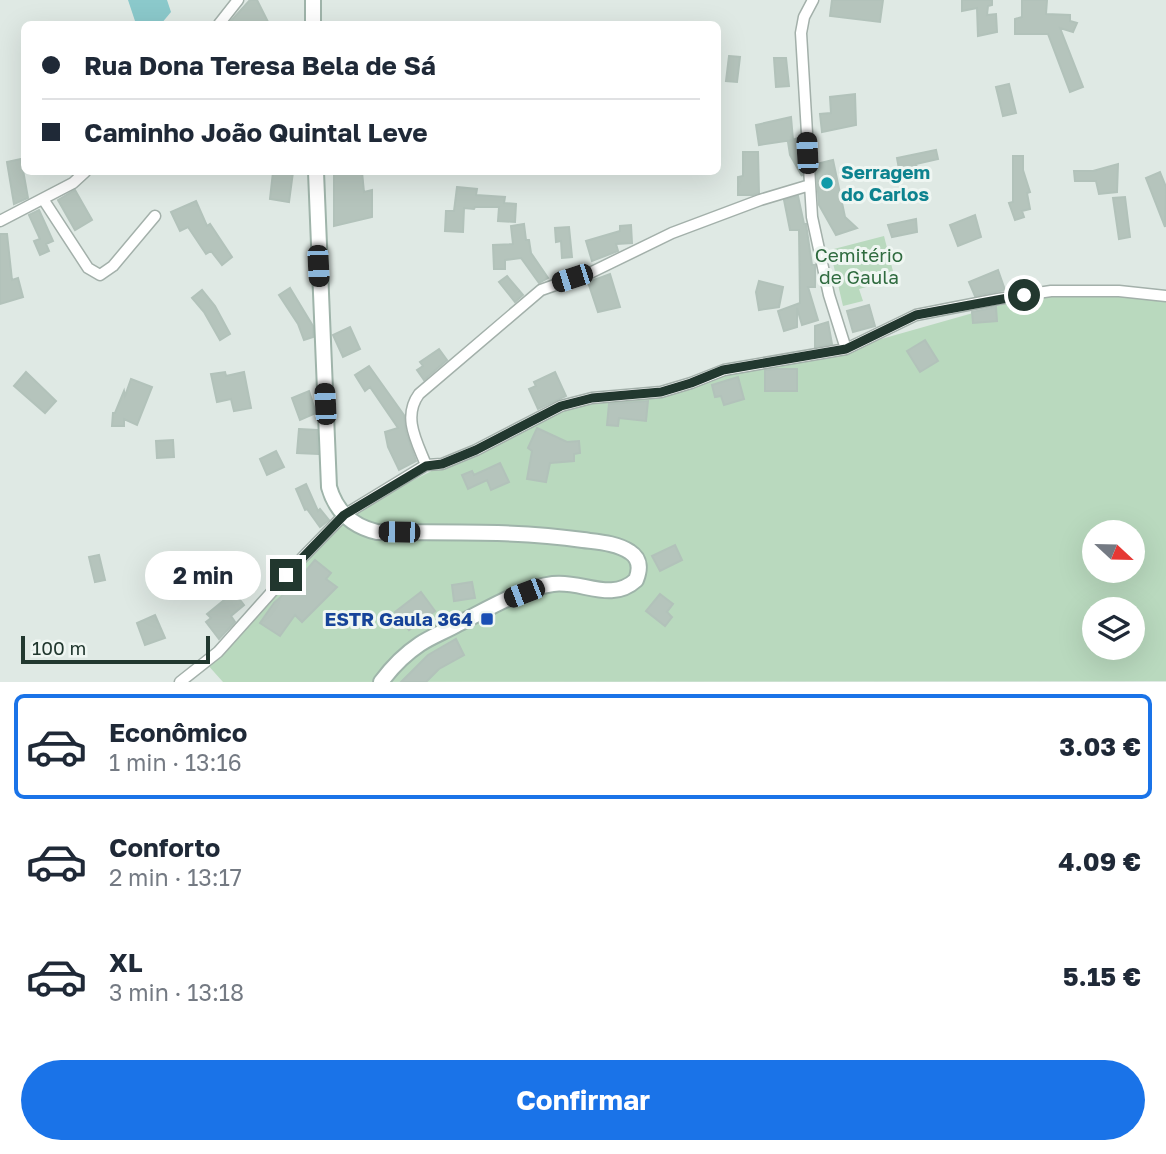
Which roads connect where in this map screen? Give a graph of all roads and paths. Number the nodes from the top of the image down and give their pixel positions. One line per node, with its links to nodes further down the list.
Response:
1 (238, 0): 4 (street)
2 (313, 0): 5 (main road)
3 (814, 0): 8 (street)
4 (221, 21)
5 (313, 21)
6 (82, 175): 9 (street)
7 (316, 175): 15 (main road)
8 (810, 185): 13 (street); 14 (street)
9 (43, 199): 10 (street); 11 (street)
10 (155, 216)
11 (0, 221)
12 (1166, 296): 13 (street)
13 (846, 349): 14 (street)
14 (426, 466): 15 (street)
15 (344, 515): 16 (street); 17 (main road)
16 (180, 681)
17 (381, 681)

